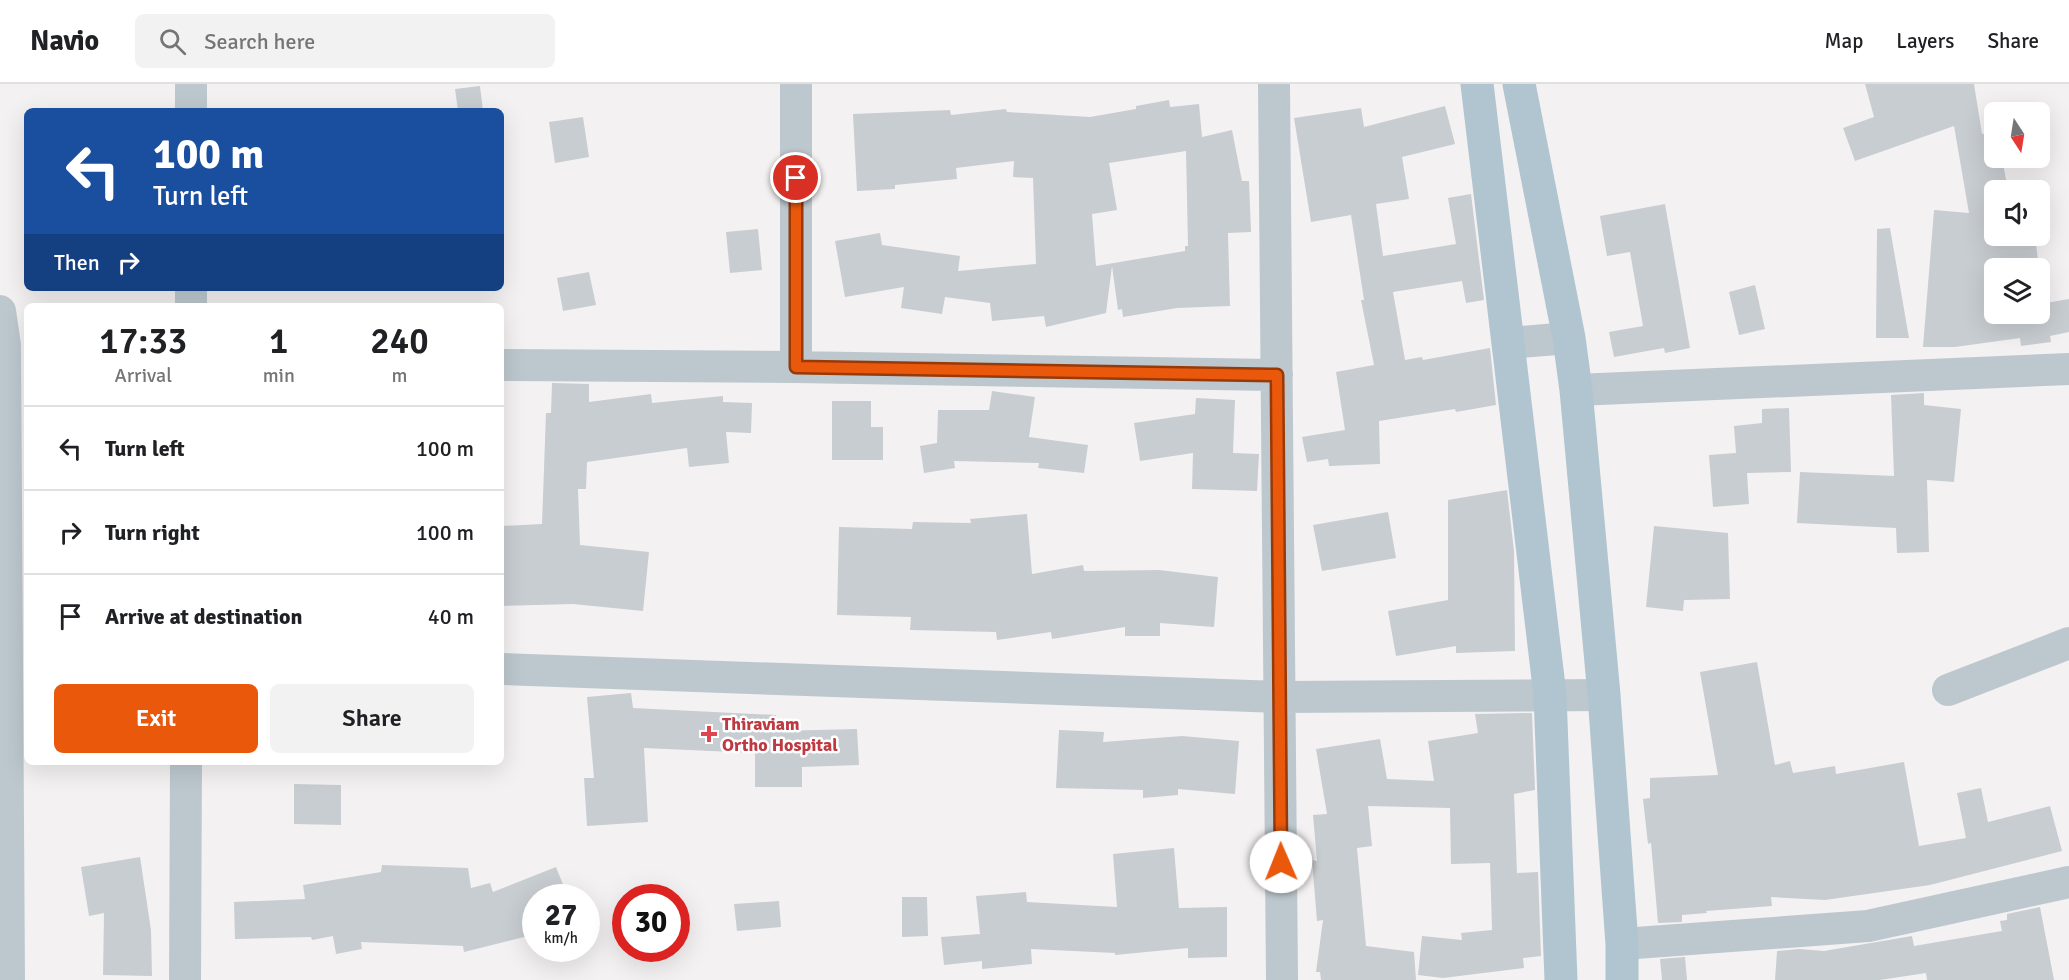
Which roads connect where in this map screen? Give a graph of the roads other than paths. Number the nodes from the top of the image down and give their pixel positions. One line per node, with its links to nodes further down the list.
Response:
1 (191, 84): 6 (street)
2 (796, 84): 11 (street)
3 (1274, 84): 13 (street)
4 (1478, 84): 9 (main road)
5 (1520, 84): 8 (main road)
6 (191, 108)
7 (0, 311): 24 (street)
8 (1569, 338): 9 (street); 14 (main road)
9 (1508, 343): 18 (main road)
10 (504, 366): 11 (street)
11 (796, 367): 13 (street)
12 (2069, 369): 14 (street)
13 (1277, 375): 20 (street)
14 (1576, 390): 19 (main road)
15 (2069, 643): 17 (street)
16 (504, 669): 20 (street)
17 (1948, 690)
18 (1550, 695): 19 (street); 20 (street); 27 (main road)
19 (1604, 695): 23 (main road)
20 (1280, 697): 26 (street)
21 (186, 765): 25 (street)
22 (2069, 882): 23 (street)
23 (1622, 944): 28 (main road)
24 (9, 980)
25 (185, 980)
26 (1282, 980)
27 (1561, 980)
28 (1622, 980)

